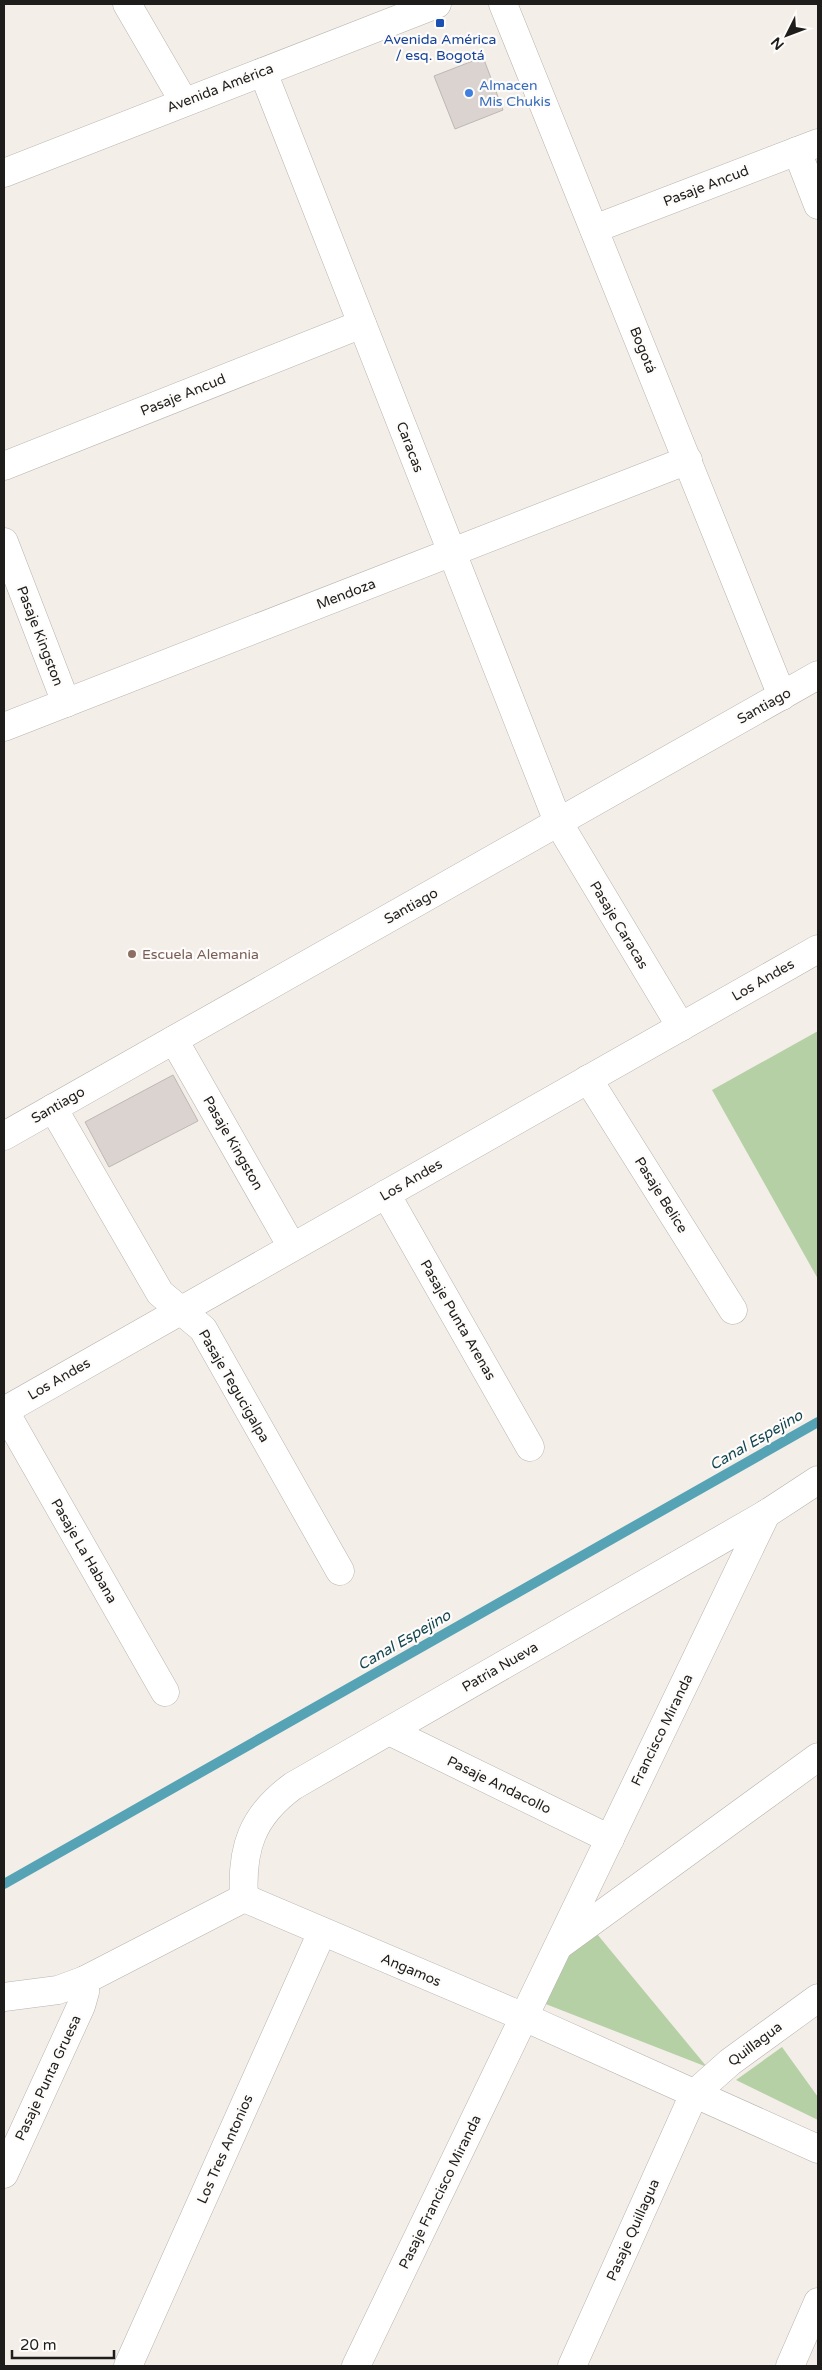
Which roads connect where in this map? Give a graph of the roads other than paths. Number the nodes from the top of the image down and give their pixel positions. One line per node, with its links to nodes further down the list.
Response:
1 (128, 4): 5 (street)
2 (437, 4): 4 (street, Avenida América)
3 (503, 4): 9 (street, Bogotá)
4 (263, 72): 5 (street, Avenida América); 10 (street, Caracas)
5 (184, 102): 7 (street, Avenida América)
6 (807, 147): 8 (street); 9 (street, Pasaje Ancud)
7 (4, 173)
8 (818, 205)
9 (594, 229): 11 (street, Bogotá)
10 (362, 324): 12 (street, Pasaje Ancud); 14 (street, Caracas)
11 (688, 460): 14 (street, Mendoza); 16 (street, Bogotá)
12 (4, 466)
13 (4, 542): 17 (street, Pasaje Kingston)
14 (452, 552): 17 (street, Mendoza); 19 (street, Caracas)
15 (818, 675): 16 (street, Santiago)
16 (782, 696): 19 (street, Santiago)
17 (66, 702): 18 (street, Mendoza)
18 (4, 727)
19 (558, 822): 21 (street, Pasaje Caracas); 22 (street, Santiago)
20 (818, 949): 21 (street, Los Andes)
21 (681, 1027): 23 (street, Los Andes)
22 (174, 1040): 24 (street, Santiago); 27 (street, Pasaje Kingston)
23 (588, 1079): 26 (street, Los Andes); 29 (street, Pasaje Belice)
24 (53, 1108): 25 (street, Santiago); 28 (street, Pasaje Tegucigalpa)
25 (4, 1136)
26 (386, 1194): 27 (street, Los Andes); 31 (street, Pasaje Punta Arenas)
27 (292, 1247): 28 (street, Los Andes)
28 (181, 1310): 30 (street, Los Andes); 34 (street, Pasaje Tegucigalpa)
29 (733, 1310)
30 (4, 1410): 35 (street, Pasaje La Habana)
31 (530, 1447)
32 (818, 1480): 33 (street, Patria Nueva)
33 (766, 1514): 36 (street, Patria Nueva); 38 (street, Francisco Miranda)
34 (340, 1571)
35 (165, 1692)
36 (389, 1731): 38 (street, Pasaje Andacollo); 39 (street, Patria Nueva)
37 (818, 1756): 41 (street, Francisco Miranda)
38 (610, 1839): 41 (street, Francisco Miranda)
39 (244, 1898): 40 (street, Angamos); 42 (street)
40 (322, 1932): 45 (street, Angamos); 50 (street, Los Tres Antonios)
41 (558, 1946): 45 (street, Francisco Miranda)
42 (85, 1980): 43 (street); 48 (street, Pasaje Punta Gruesa)
43 (4, 1996)
44 (818, 1998): 46 (street, Quillagua)
45 (524, 2017): 46 (street, Angamos); 51 (street, Pasaje Francisco Miranda)
46 (694, 2094): 47 (street, Angamos); 52 (street, Pasaje Quillagua)
47 (818, 2149)
48 (4, 2174)
49 (818, 2302): 53 (street)
50 (128, 2366)
51 (356, 2366)
52 (572, 2366)
53 (790, 2366)

